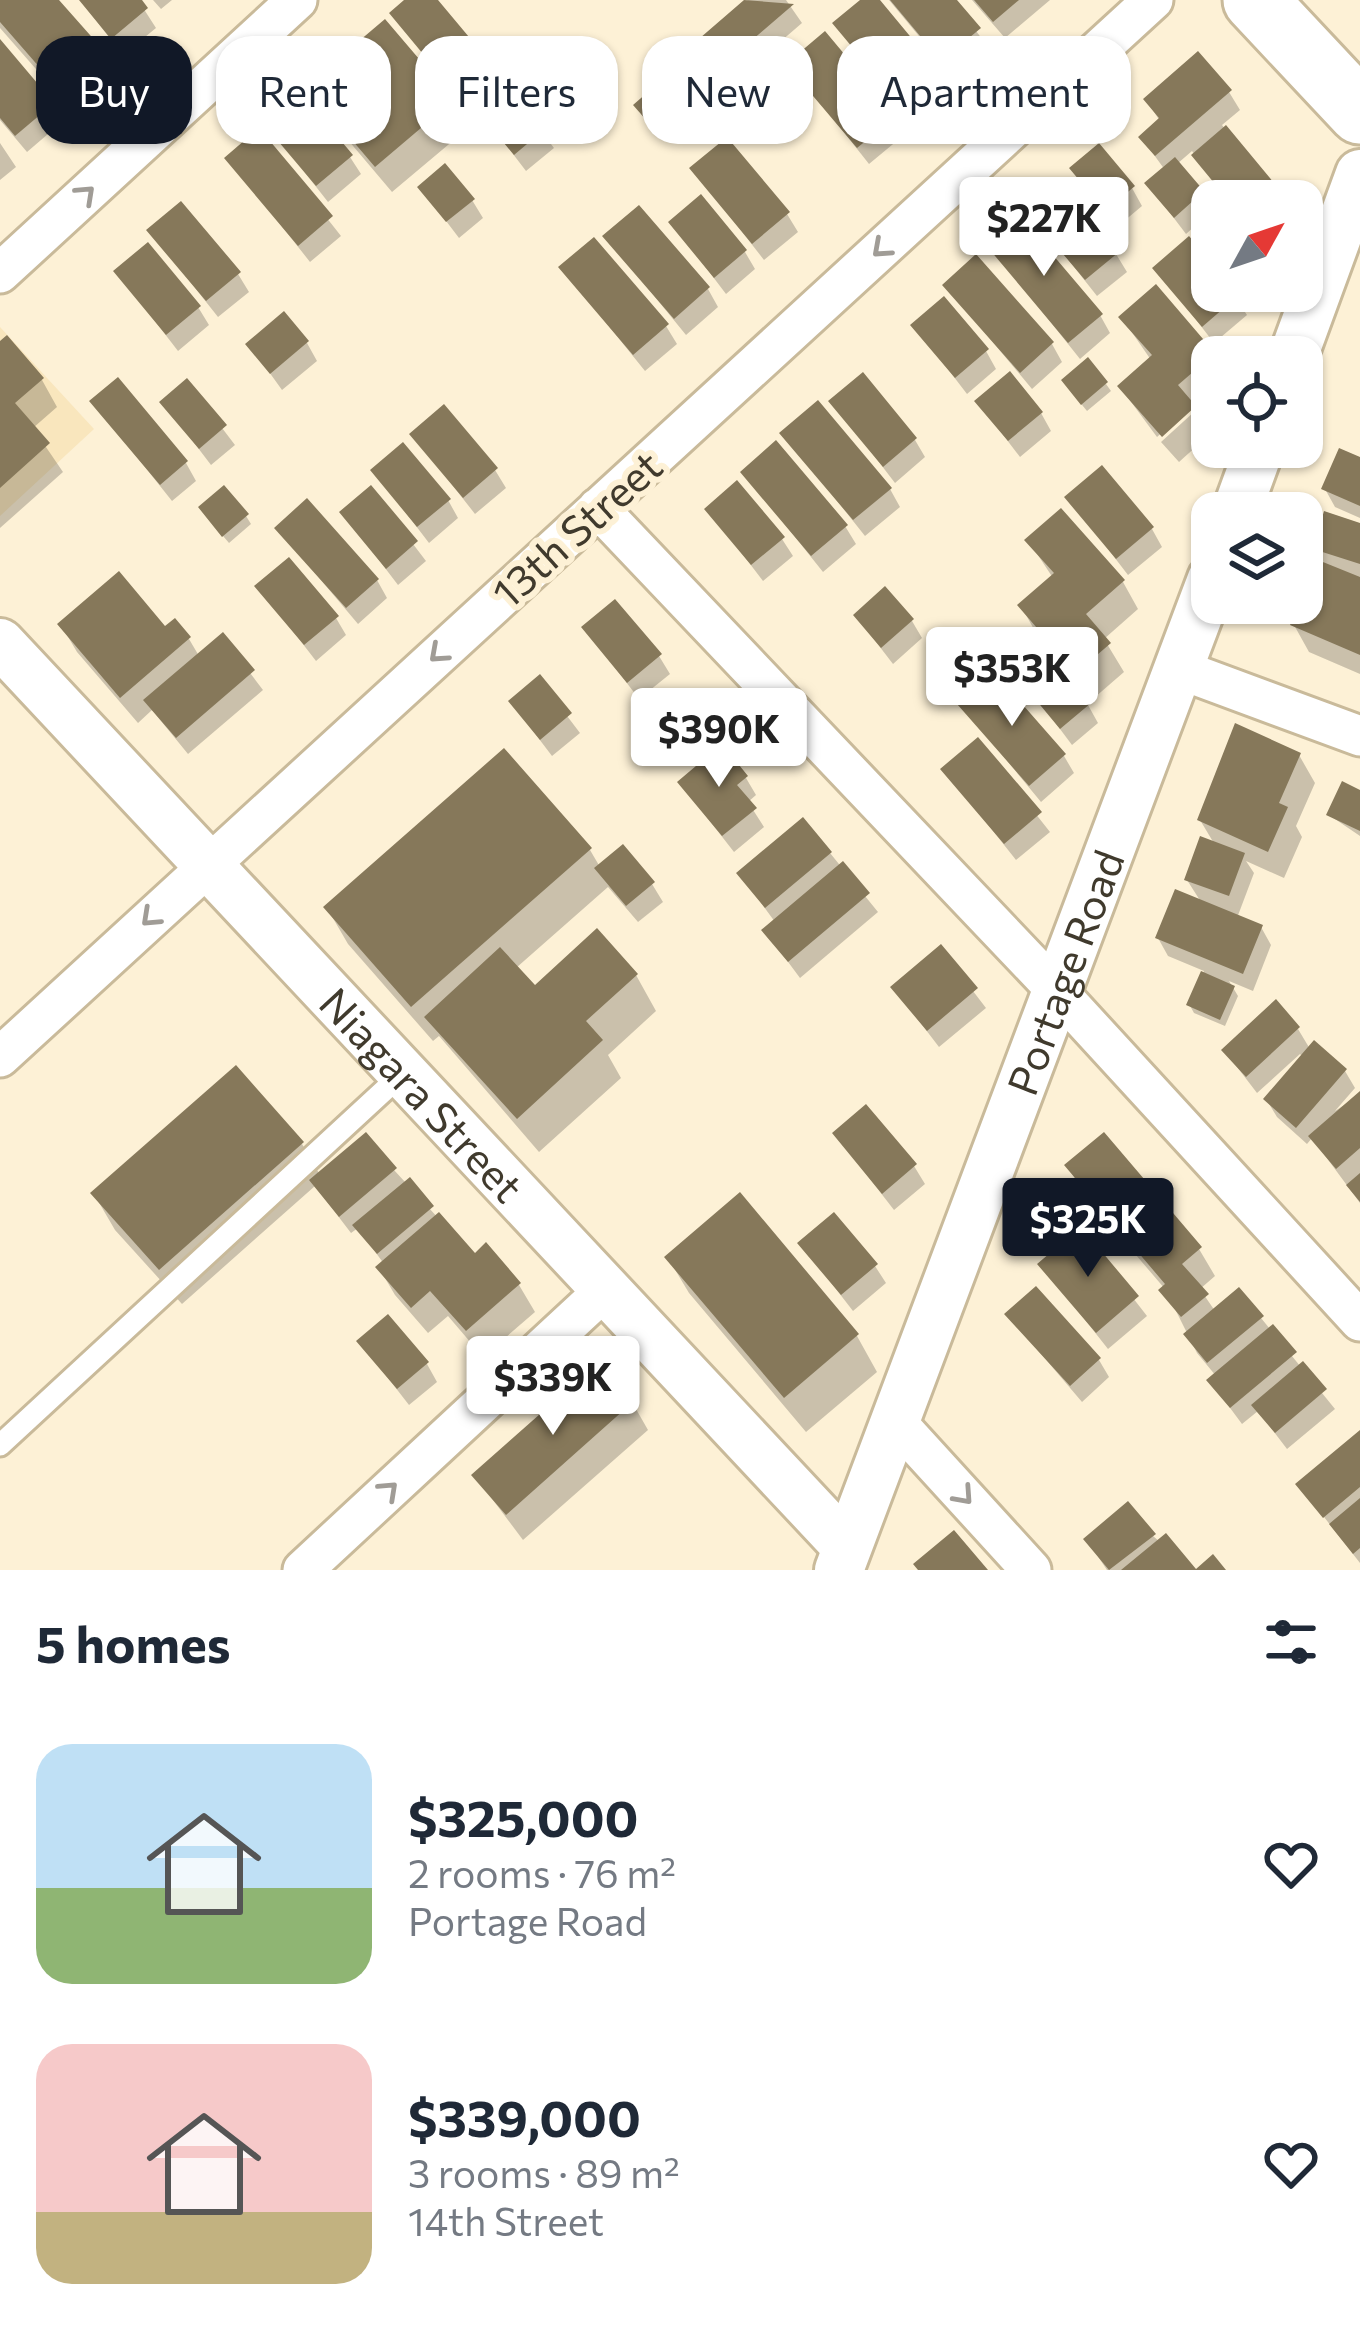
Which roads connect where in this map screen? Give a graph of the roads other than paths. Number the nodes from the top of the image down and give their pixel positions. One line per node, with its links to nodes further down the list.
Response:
1 (297, 0): 6 (street, one-way to 1)
2 (1153, 0): 8 (street, 13th Street, one-way to 8)
3 (1256, 0): 4 (main road)
4 (1360, 112)
5 (1360, 174): 7 (street)
6 (0, 273)
7 (1301, 336)
8 (598, 508): 13 (street, 13th Street, one-way to 13); 14 (street)
9 (1196, 624): 11 (street, Portage Road)
10 (3, 652): 13 (street, Niagara Street)
11 (1179, 669): 12 (street); 14 (street, Portage Road)
12 (1360, 736)
13 (208, 865): 15 (street, 13th Street, one-way to 15); 16 (street, Niagara Street)
14 (1058, 992): 18 (street); 19 (street, Portage Road)
15 (0, 1057)
16 (403, 1073): 17 (street, Niagara Street); 20 (lane)
17 (606, 1289): 21 (street, Niagara Street); 22 (street, one-way to 17)
18 (1360, 1321)
19 (896, 1422): 21 (street, Portage Road); 23 (street, one-way to 23)
20 (0, 1445)
21 (843, 1558)
22 (303, 1570)
23 (1031, 1570)

